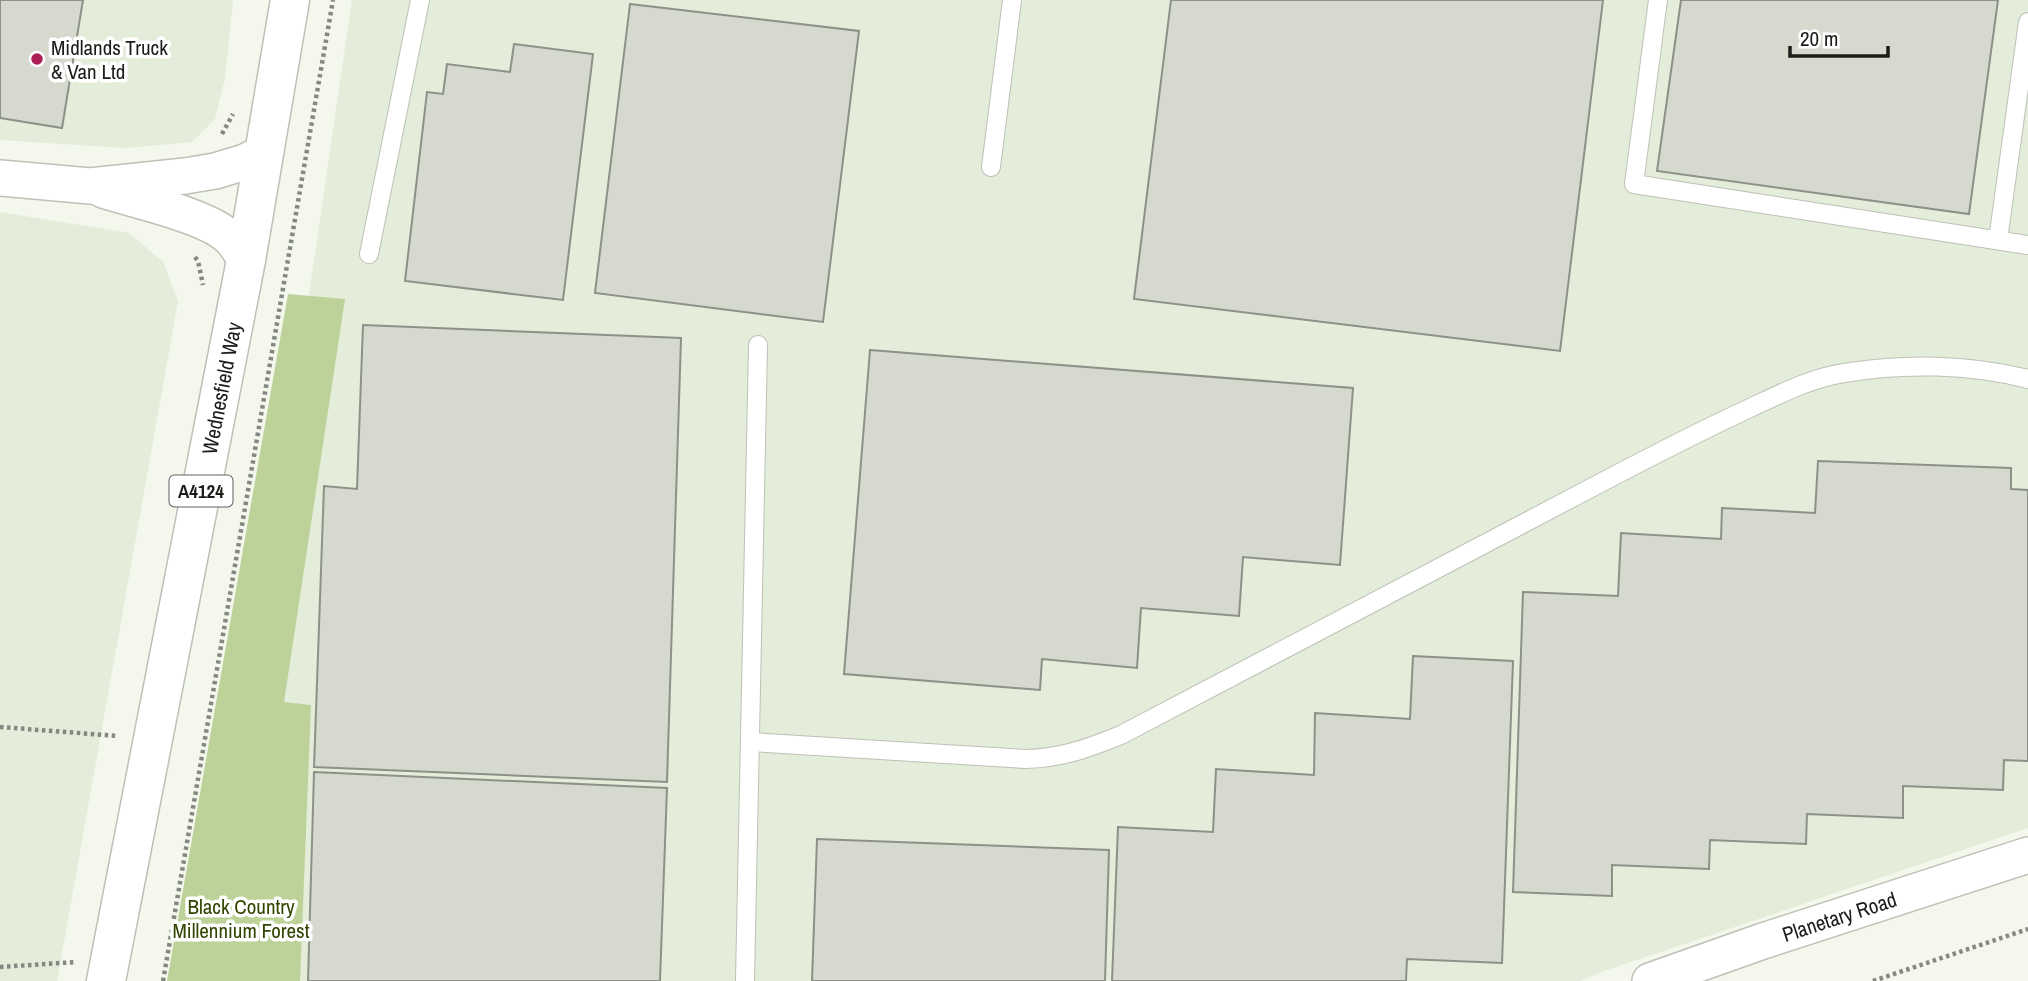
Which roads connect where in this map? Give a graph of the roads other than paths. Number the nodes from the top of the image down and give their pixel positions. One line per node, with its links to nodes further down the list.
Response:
1 (290, 0): 6 (main road, Wednesfield Way / A4124)
2 (420, 0): 12 (lane)
3 (1012, 0): 7 (lane)
4 (1658, 0): 10 (lane)
5 (2028, 22): 10 (lane)
6 (266, 151): 9 (street); 13 (main road, Wednesfield Way / A4124)
7 (991, 167)
8 (0, 178): 9 (street)
9 (89, 186): 13 (street)
10 (1998, 240): 11 (lane)
11 (2028, 245)
12 (369, 254)
13 (246, 260): 18 (main road, Wednesfield Way / A4124)
14 (758, 345): 16 (lane)
15 (2028, 379): 16 (lane)
16 (751, 742): 19 (lane)
17 (2028, 855): 20 (street, Planetary Road)
18 (88, 971)
19 (745, 981)
20 (1650, 981)

